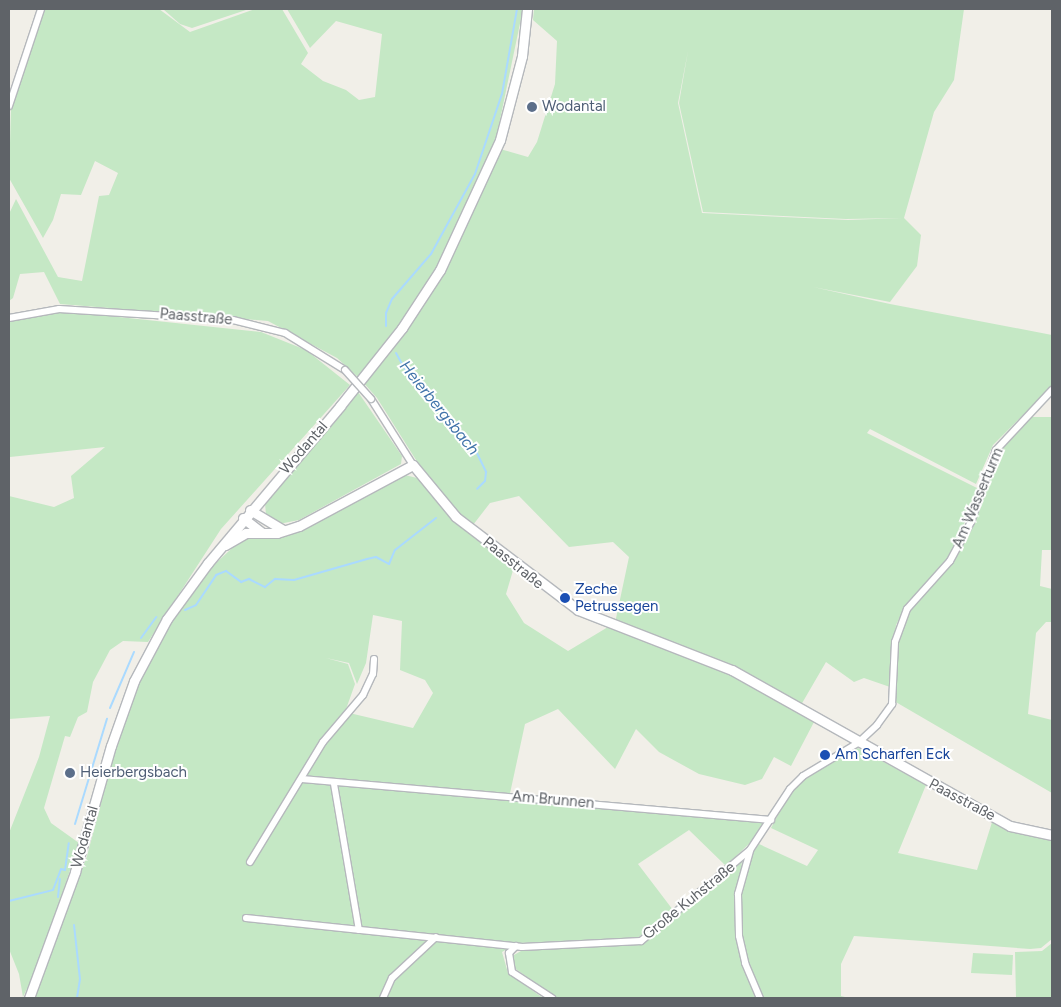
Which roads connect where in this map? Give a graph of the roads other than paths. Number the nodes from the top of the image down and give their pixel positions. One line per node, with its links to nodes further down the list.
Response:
1 (41, 9): 3 (street)
2 (527, 9): 7 (main road, Wodantal)
3 (9, 106)
4 (9, 318): 6 (street, Paasstraße, bridge)
5 (1052, 390): 13 (street, Am Wasserturm)
6 (413, 465): 9 (main road, Wodantal); 13 (main road, Paasstraße)
7 (250, 510): 8 (main road, Wodantal); 9 (main road)
8 (243, 518): 10 (main road); 11 (main road, Wodantal)
9 (283, 530): 10 (main road, Wodantal)
10 (261, 532): 11 (main road, Wodantal)
11 (219, 549): 24 (main road, Wodantal)
12 (374, 659): 14 (street)
13 (858, 743): 16 (street, Große Kuhstraße); 17 (main road, Paasstraße)
14 (302, 780): 15 (street, Am Brunnen); 19 (street)
15 (334, 784): 16 (street, Am Brunnen); 21 (street)
16 (771, 820): 18 (street, Große Kuhstraße)
17 (1052, 835)
18 (750, 850): 23 (street, Große Kuhstraße); 27 (street)
19 (250, 862)
20 (246, 918): 21 (street)
21 (358, 930): 22 (street)
22 (436, 937): 23 (street); 25 (street)
23 (516, 946): 26 (street)
24 (29, 998)
25 (383, 998)
26 (552, 998)
27 (760, 998)

